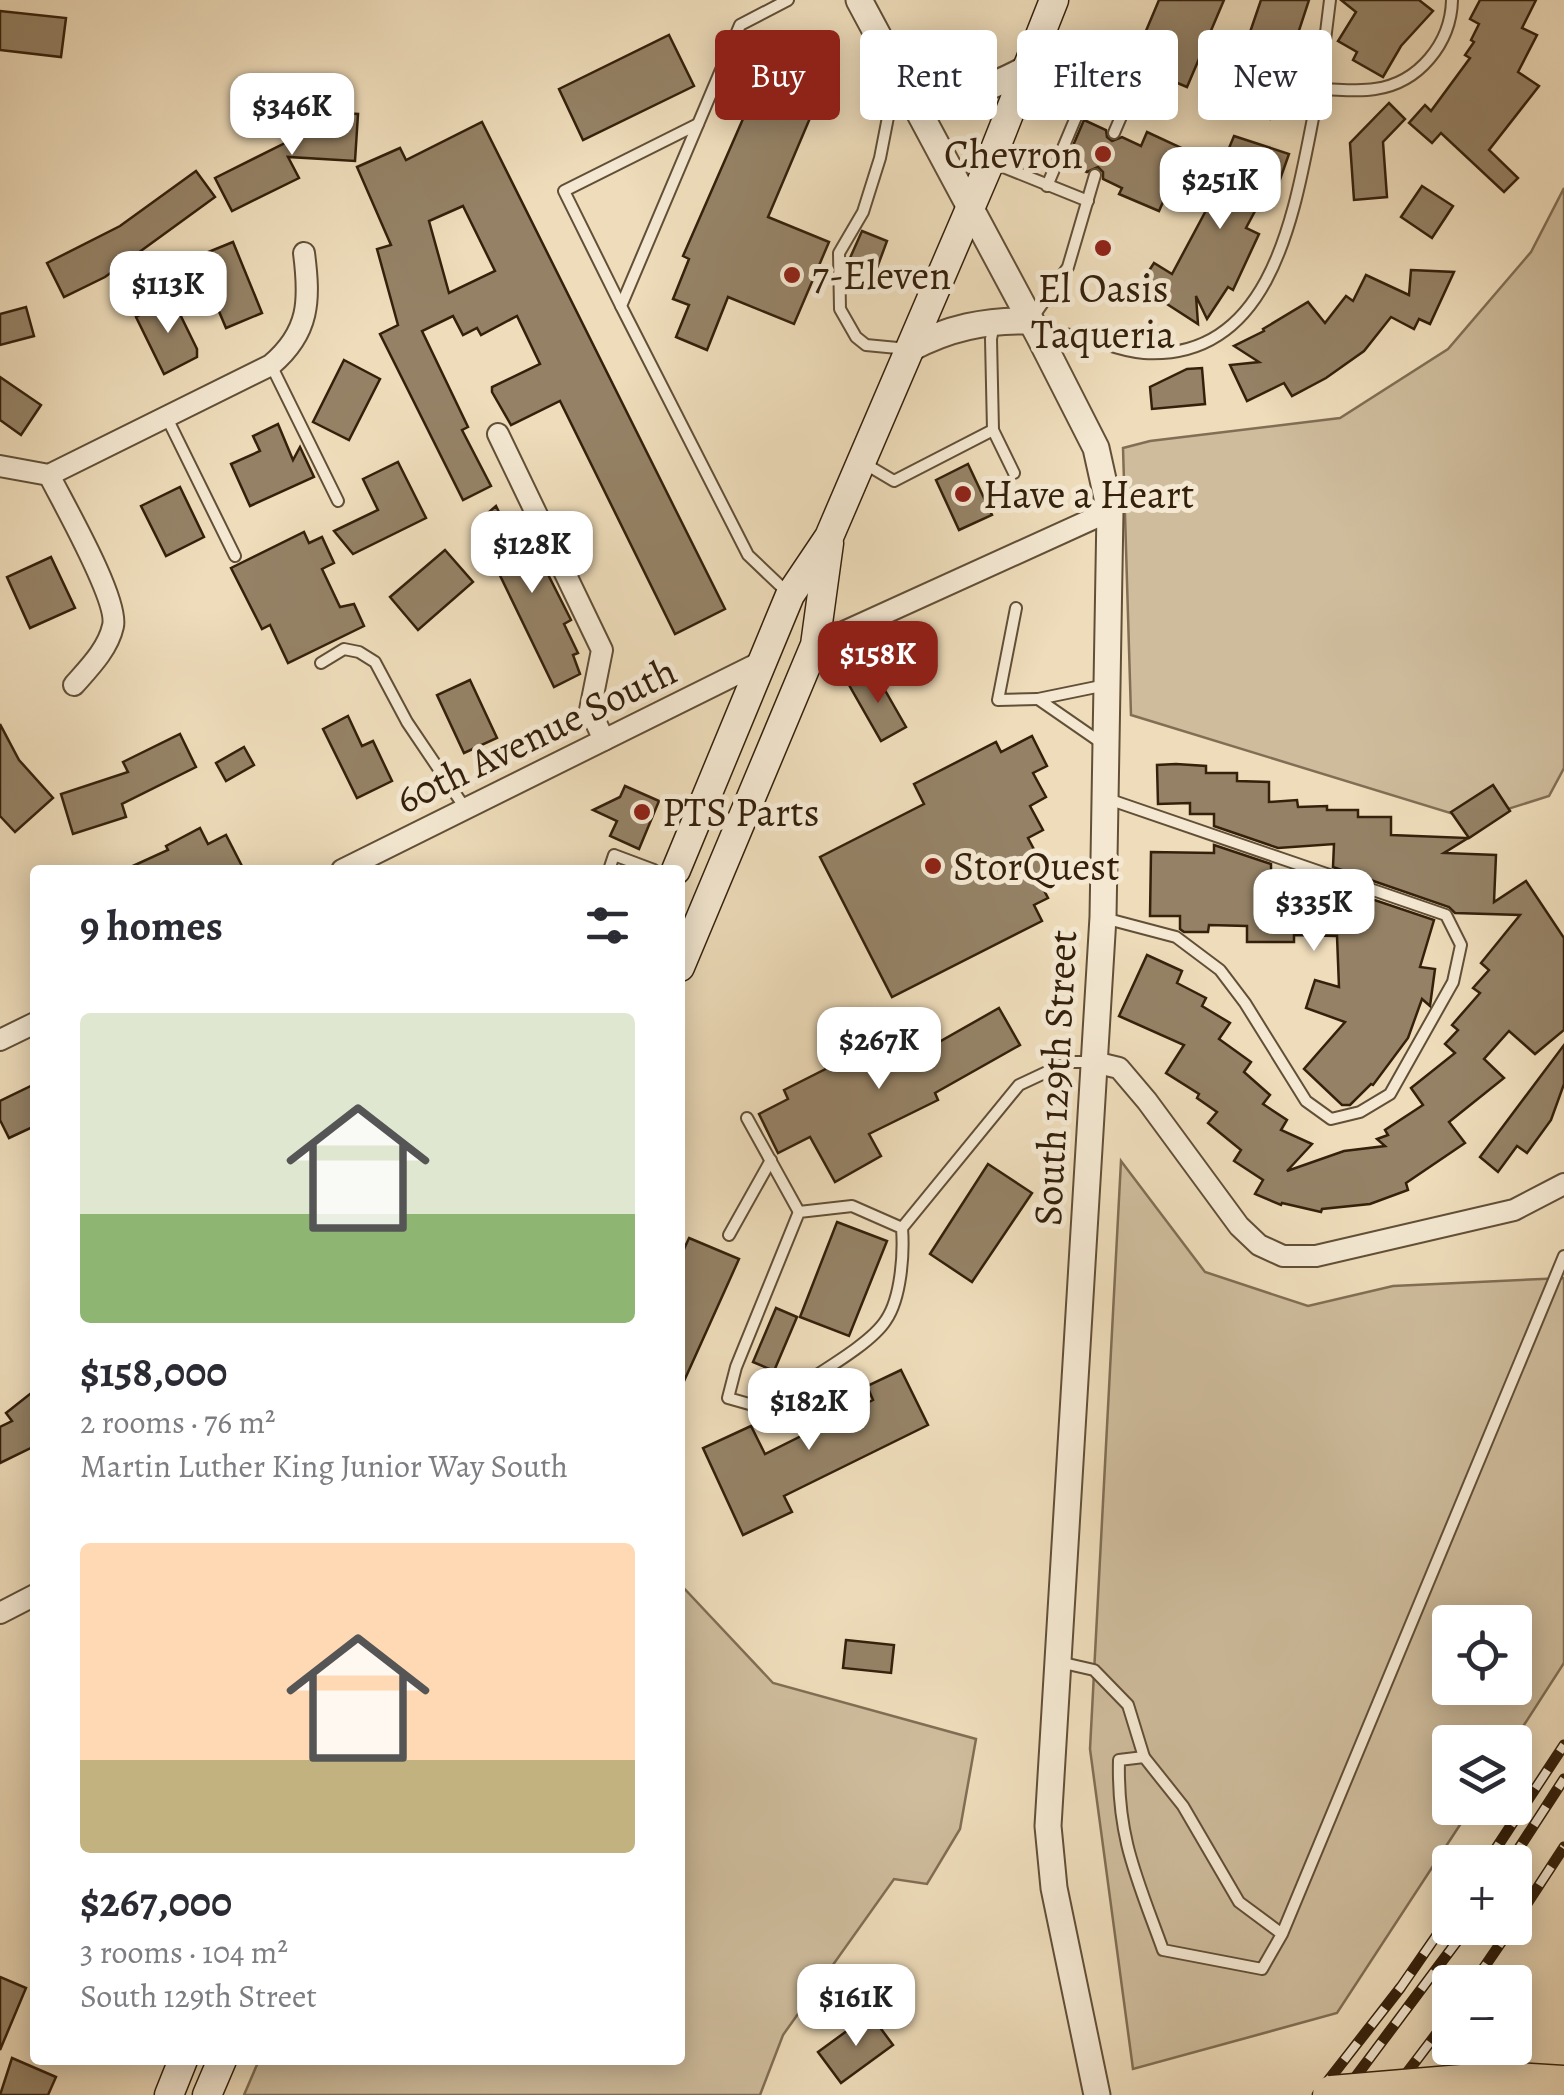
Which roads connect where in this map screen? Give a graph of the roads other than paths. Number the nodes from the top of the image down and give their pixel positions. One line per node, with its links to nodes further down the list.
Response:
1 (788, 0): 16 (lane)
2 (859, 0): 6 (street, South 129th Street)
3 (1054, 0): 7 (main road)
4 (1330, 0): 8 (lane)
5 (1452, 0): 9 (lane)
6 (875, 30)
7 (1042, 30)
8 (1326, 30)
9 (1332, 88)
10 (1017, 92): 18 (main road)
11 (887, 120): 27 (lane)
12 (922, 120): 22 (street, South 129th Street)
13 (1074, 120): 20 (lane)
14 (1120, 120): 17 (lane)
15 (1312, 120): 26 (lane)
16 (698, 124): 24 (lane); 24 (lane)
17 (1114, 133)
18 (990, 162): 20 (lane); 22 (main road)
19 (1096, 175): 21 (lane)
20 (1046, 186): 21 (lane)
21 (1088, 201): 26 (lane)
22 (968, 208): 26 (street, South 129th Street); 27 (main road)
23 (304, 252): 28 (street)
24 (621, 306): 40 (lane)
25 (994, 321): 26 (street); 27 (street); 30 (lane)
26 (1035, 328): 37 (street, South 129th Street)
27 (909, 349): 32 (main road)
28 (272, 364): 29 (street); 36 (lane)
29 (166, 416): 35 (street); 39 (lane)
30 (993, 430): 32 (lane); 34 (lane)
31 (498, 434): 48 (street)
32 (861, 462): 38 (main road)
33 (0, 466): 35 (street)
34 (1014, 472)
35 (49, 474): 45 (street)
36 (338, 501)
37 (1110, 511): 42 (street); 46 (street, South 129th Street)
38 (829, 537): 40 (main road); 42 (main road)
39 (235, 556)
40 (790, 595): 43 (main road)
41 (1016, 608): 47 (lane)
42 (815, 645): 57 (main road)
43 (761, 662): 48 (street, 60th Avenue South); 55 (main road)
44 (321, 663): 51 (lane)
45 (74, 685)
46 (1107, 685): 47 (lane); 49 (street, South 129th Street)
47 (1038, 700): 49 (lane)
48 (604, 740): 51 (street, 60th Avenue South)
49 (1106, 746): 50 (street, South 129th Street)
50 (1105, 798): 56 (street, South 129th Street); 56 (lane)
51 (466, 809): 52 (street, 60th Avenue South)
52 (352, 865)
53 (611, 865): 54 (lane)
54 (640, 865)
55 (678, 865)
56 (1103, 917): 60 (street, South 129th Street)
57 (685, 955)
58 (30, 1025): 59 (street)
59 (0, 1040)
60 (1094, 1062): 63 (street); 65 (lane); 70 (street, South 129th Street)
61 (747, 1118): 62 (lane)
62 (771, 1160): 64 (lane); 66 (lane)
63 (1564, 1184)
64 (799, 1212): 65 (lane); 65 (lane)
65 (902, 1228)
66 (729, 1235)
67 (1564, 1256): 72 (lane)
68 (30, 1598): 69 (street)
69 (0, 1613)
70 (1058, 1662): 71 (lane); 78 (street, South 129th Street)
71 (1144, 1757): 72 (lane); 72 (lane)
72 (1282, 1934)
73 (182, 2065): 76 (main road)
74 (220, 2065): 77 (main road)
75 (1564, 2085): 79 (highway, bridge)
76 (169, 2095)
77 (207, 2095)
78 (1097, 2095)
79 (1332, 2095)

